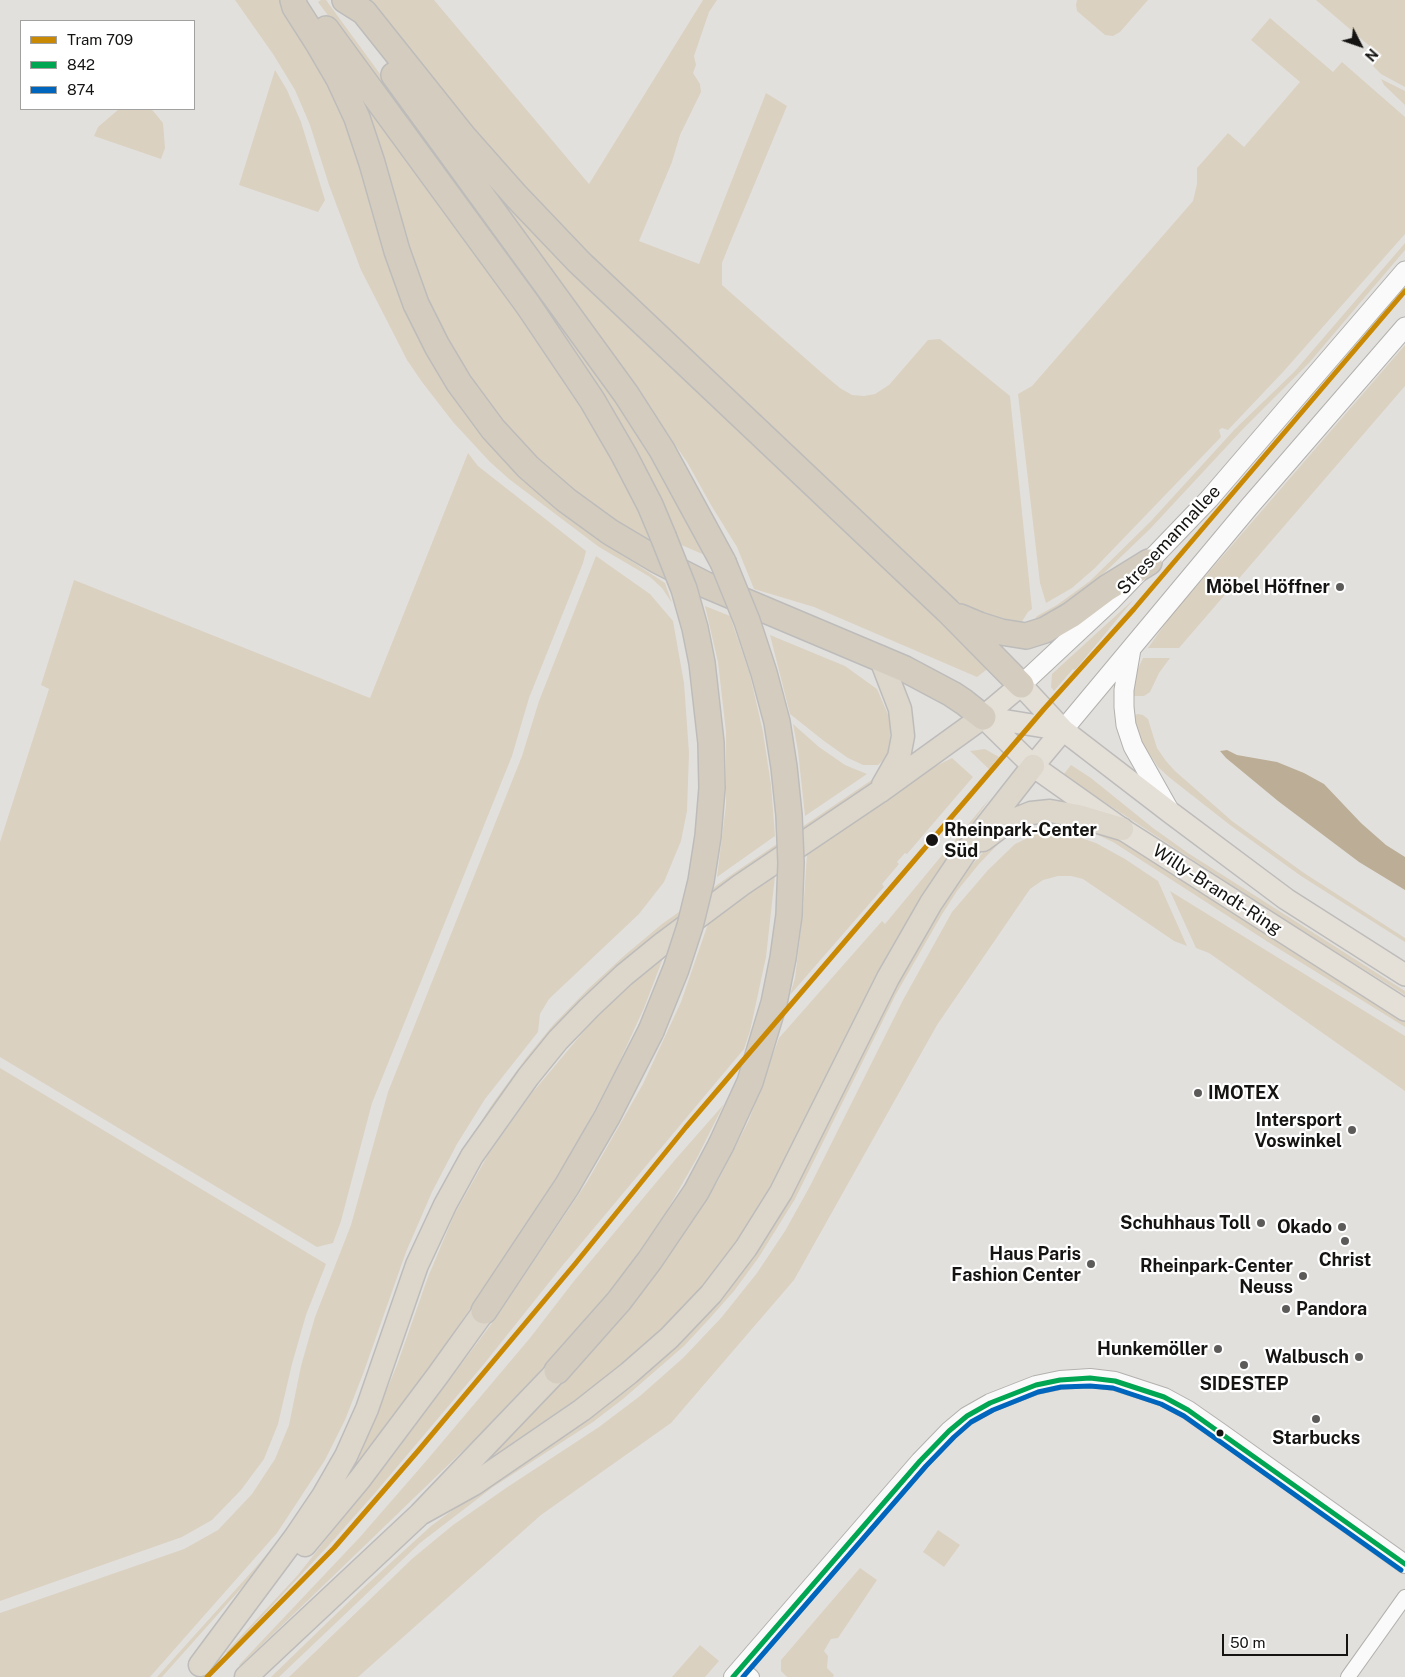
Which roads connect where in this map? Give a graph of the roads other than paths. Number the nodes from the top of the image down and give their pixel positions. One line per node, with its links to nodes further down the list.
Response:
1 (294, 0): 10 (highway)
2 (304, 0): 22 (highway, bridge)
3 (339, 0): 23 (highway, bridge)
4 (345, 0): 8 (highway)
5 (1405, 271): 7 (main road, Stresemannallee)
6 (1405, 327): 9 (main road, Stresemannallee)
7 (1149, 562): 8 (highway); 11 (main road, Stresemannallee)
8 (948, 611): 11 (highway)
9 (1131, 647): 14 (main road, Stresemannallee); 17 (main road)
10 (880, 657): 12 (highway); 16 (highway)
11 (1022, 685): 12 (main road, Stresemannallee); 13 (main road); 14 (main road, Willy-Brandt-Ring)
12 (982, 717): 13 (main road); 15 (main road, Willy-Brandt-Ring); 16 (highway)
13 (1020, 723): 14 (main road); 15 (main road)
14 (1064, 730): 15 (main road, Stresemannallee); 17 (main road, Willy-Brandt-Ring)
15 (1027, 759): 18 (main road, Willy-Brandt-Ring); 19 (highway)
16 (879, 792): 27 (highway)
17 (1171, 813): 20 (main road, Willy-Brandt-Ring)
18 (1122, 829): 19 (highway); 21 (main road, Willy-Brandt-Ring)
19 (964, 854): 24 (highway)
20 (1405, 975)
21 (1405, 1010)
22 (484, 1310): 27 (highway)
23 (557, 1371): 24 (highway)
24 (420, 1514): 29 (highway)
25 (1405, 1564): 28 (street)
26 (1405, 1597): 30 (street)
27 (194, 1671)
28 (742, 1674)
29 (246, 1677)
30 (1348, 1677)

